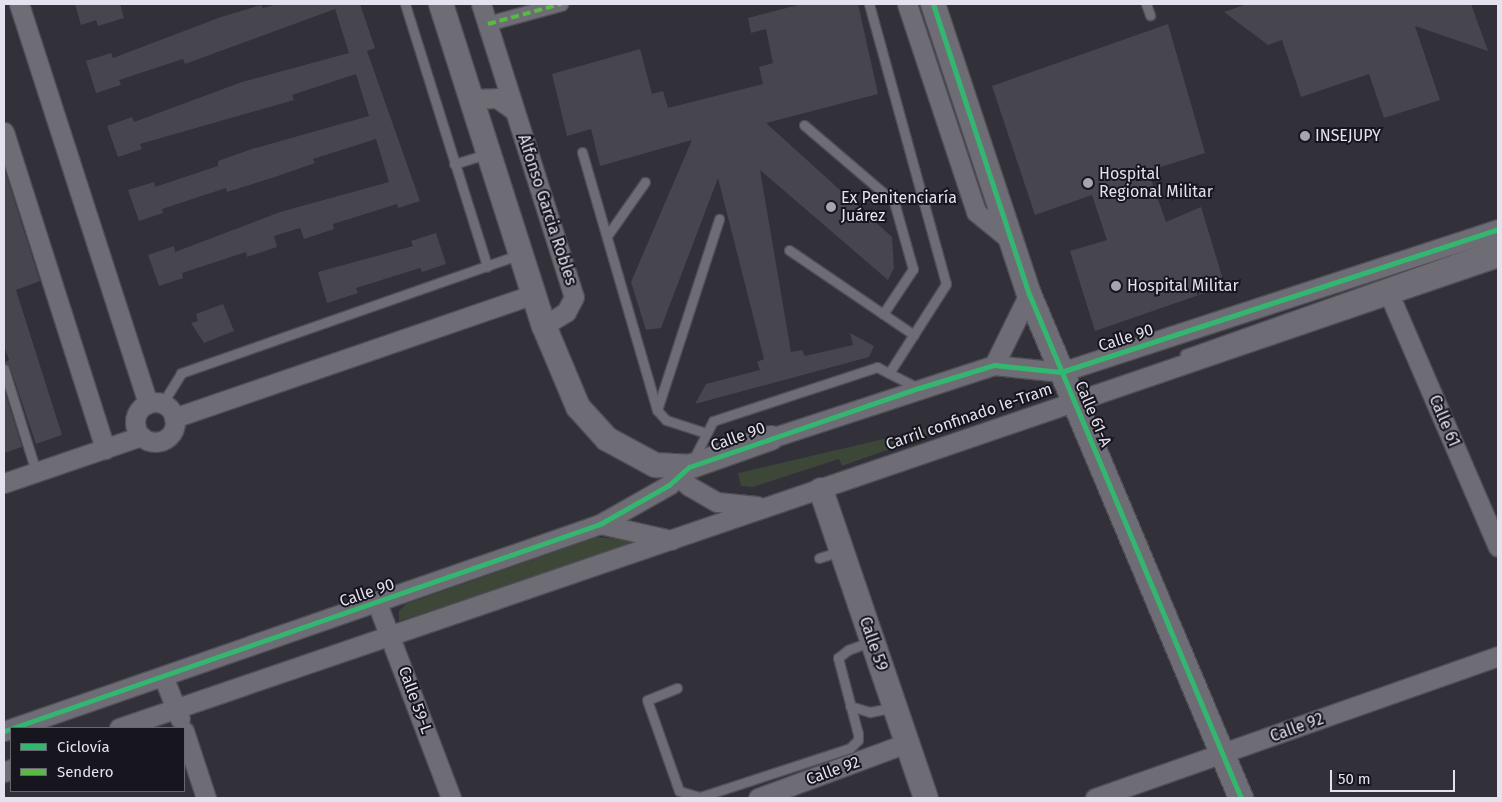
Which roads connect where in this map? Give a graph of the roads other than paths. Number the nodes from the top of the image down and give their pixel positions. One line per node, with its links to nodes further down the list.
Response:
1 (18, 4): 41 (street)
2 (405, 4): 18 (lane)
3 (441, 4): 12 (street)
4 (481, 4): 11 (street, Alfonso Garcia Robles)
5 (562, 4): 11 (street)
6 (869, 4): 34 (lane)
7 (907, 4): 23 (street, Calle 61-A)
8 (933, 4): 23 (street, Calle 61-A)
9 (1146, 4): 10 (lane)
10 (1150, 15)
11 (488, 24): 13 (street, Alfonso Garcia Robles)
12 (472, 99): 13 (street); 17 (street)
13 (515, 111): 33 (street, Alfonso Garcia Robles)
14 (804, 125): 32 (lane)
15 (4, 132): 46 (street)
16 (582, 152): 22 (lane)
17 (489, 154): 18 (lane); 26 (street)
18 (454, 164): 28 (lane)
19 (645, 182): 22 (lane)
20 (718, 219): 42 (lane)
21 (1498, 229): 37 (street, Calle 90)
22 (606, 236): 42 (lane)
23 (1008, 238): 30 (street, Calle 61-A)
24 (1498, 243): 40 (lane, Carril confinado Ie-Tram)
25 (788, 250): 32 (lane)
26 (521, 254): 28 (lane); 29 (street)
27 (1498, 257): 31 (street)
28 (487, 266): 41 (lane)
29 (534, 294): 33 (street); 41 (street)
30 (1030, 294): 35 (street); 37 (street, Calle 61-A)
31 (1389, 294): 40 (street); 54 (street, Calle 61)
32 (883, 314): 34 (lane)
33 (544, 326): 47 (street)
34 (914, 335): 38 (lane)
35 (994, 366): 37 (street, Calle 90); 39 (street, Calle 90)
36 (4, 369): 48 (lane)
37 (1061, 372): 40 (street, Calle 61-A)
38 (889, 373): 39 (lane); 43 (lane)
39 (919, 388): 45 (street, Calle 90)
40 (1074, 400): 50 (street); 69 (street, Calle 61-A)
41 (161, 408): 44 (street); 44 (street)
42 (657, 410): 43 (lane)
43 (706, 434): 47 (lane)
44 (141, 436): 46 (street)
45 (771, 438): 47 (street, Calle 90)
46 (105, 449): 48 (street)
47 (679, 470): 51 (street); 52 (street, Calle 90)
48 (36, 472): 49 (street)
49 (4, 483)
50 (821, 490): 51 (street); 57 (street, Calle 59)
51 (784, 502): 53 (street)
52 (600, 524): 53 (street); 55 (street, Calle 90)
53 (671, 540): 56 (street)
54 (1498, 547)
55 (377, 603): 56 (street, Calle 59-L); 59 (street, Calle 90)
56 (390, 635): 62 (street); 71 (street, Calle 59-L)
57 (872, 641): 61 (lane); 63 (street, Calle 59)
58 (1498, 656): 69 (street, Calle 92)
59 (163, 676): 62 (street); 64 (street, Calle 90)
60 (677, 688): 72 (lane)
61 (850, 706): 63 (lane); 72 (lane)
62 (176, 707): 65 (street); 66 (street)
63 (895, 708): 68 (street, Calle 59)
64 (16, 727)
65 (122, 727)
66 (182, 727)
67 (185, 736): 70 (street)
68 (907, 743): 73 (street, Calle 92); 74 (street, Calle 59)
69 (1224, 754): 75 (street, Calle 92); 76 (street, Calle 61-A)
70 (206, 798)
71 (451, 798)
72 (700, 798)
73 (758, 798)
74 (926, 798)
75 (1094, 798)
76 (1241, 798)

